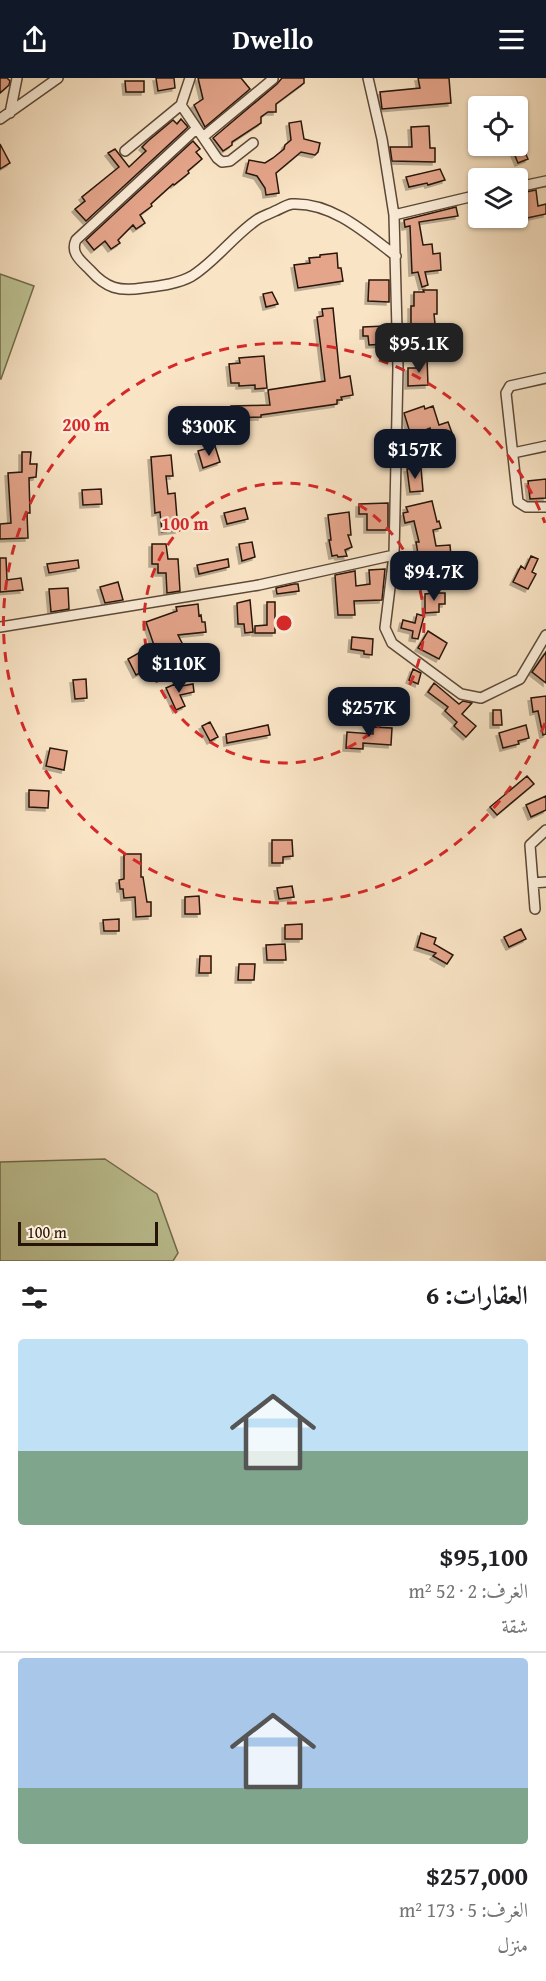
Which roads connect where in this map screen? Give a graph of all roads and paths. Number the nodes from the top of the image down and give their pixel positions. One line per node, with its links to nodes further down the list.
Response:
1 (17, 78): 7 (street)
2 (58, 78): 7 (street)
3 (368, 78): 15 (street)
4 (192, 79): 6 (street)
5 (273, 79): 9 (street)
6 (181, 105): 9 (street); 11 (street)
7 (10, 113): 8 (street)
8 (0, 119)
9 (200, 133): 10 (street); 16 (street)
10 (253, 143)
11 (125, 152)
12 (546, 182): 13 (street)
13 (528, 185)
14 (468, 197): 15 (street)
15 (394, 215): 16 (street)
16 (396, 256): 21 (street)
17 (546, 378): 19 (street)
18 (546, 446): 19 (street)
19 (513, 453): 20 (street)
20 (546, 507)
21 (394, 555): 22 (street); 23 (street)
22 (0, 627)
23 (546, 635)
24 (546, 830): 26 (street)
25 (546, 882): 26 (street)
26 (533, 883): 27 (street)
27 (535, 909)

